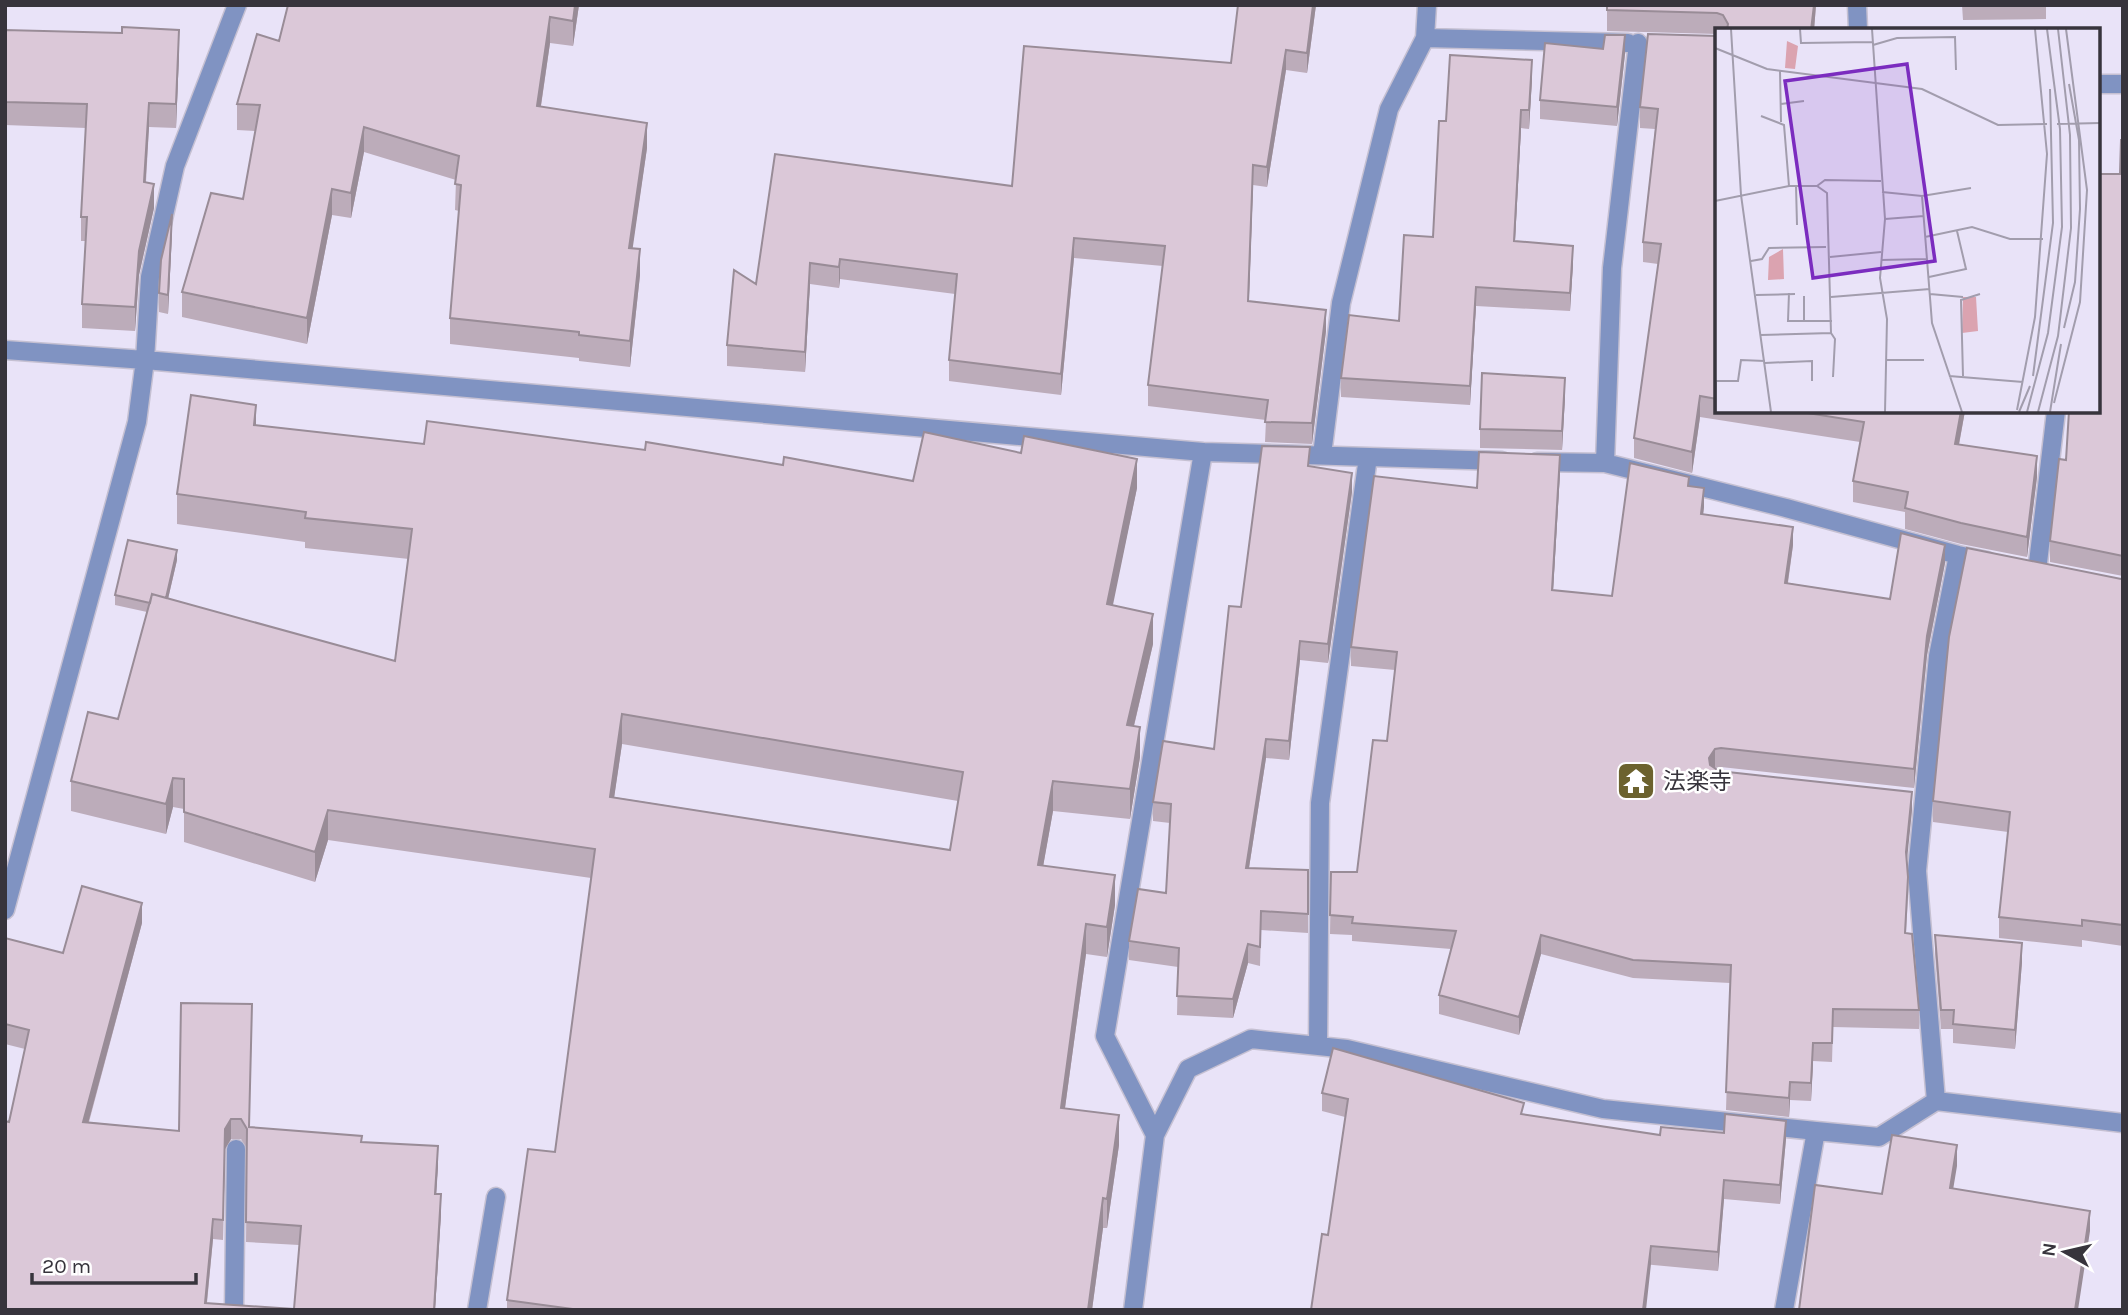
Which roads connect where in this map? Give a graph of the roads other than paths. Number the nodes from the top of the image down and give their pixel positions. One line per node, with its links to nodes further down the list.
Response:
1 (237, 5): 9 (street)
2 (1427, 5): 5 (street)
3 (1857, 5): 4 (street)
4 (1858, 28)
5 (1425, 38): 12 (street); 14 (street)
6 (2100, 84): 7 (street)
7 (2123, 84)
8 (5, 350): 9 (street)
9 (145, 360): 11 (street); 16 (street)
10 (2056, 413): 15 (street)
11 (1203, 452): 12 (street); 21 (street)
12 (1322, 456): 13 (street)
13 (1368, 457): 14 (street); 17 (street)
14 (1605, 463): 15 (street)
15 (1958, 555): 18 (street)
16 (5, 910)
17 (1318, 1046): 20 (street); 21 (street)
18 (1936, 1101): 19 (street); 20 (street)
19 (2123, 1123)
20 (1816, 1131): 27 (street)
21 (1155, 1135): 26 (street)
22 (236, 1149): 24 (street)
23 (496, 1198): 25 (street)
24 (234, 1310)
25 (477, 1310)
26 (1133, 1310)
27 (1784, 1310)

